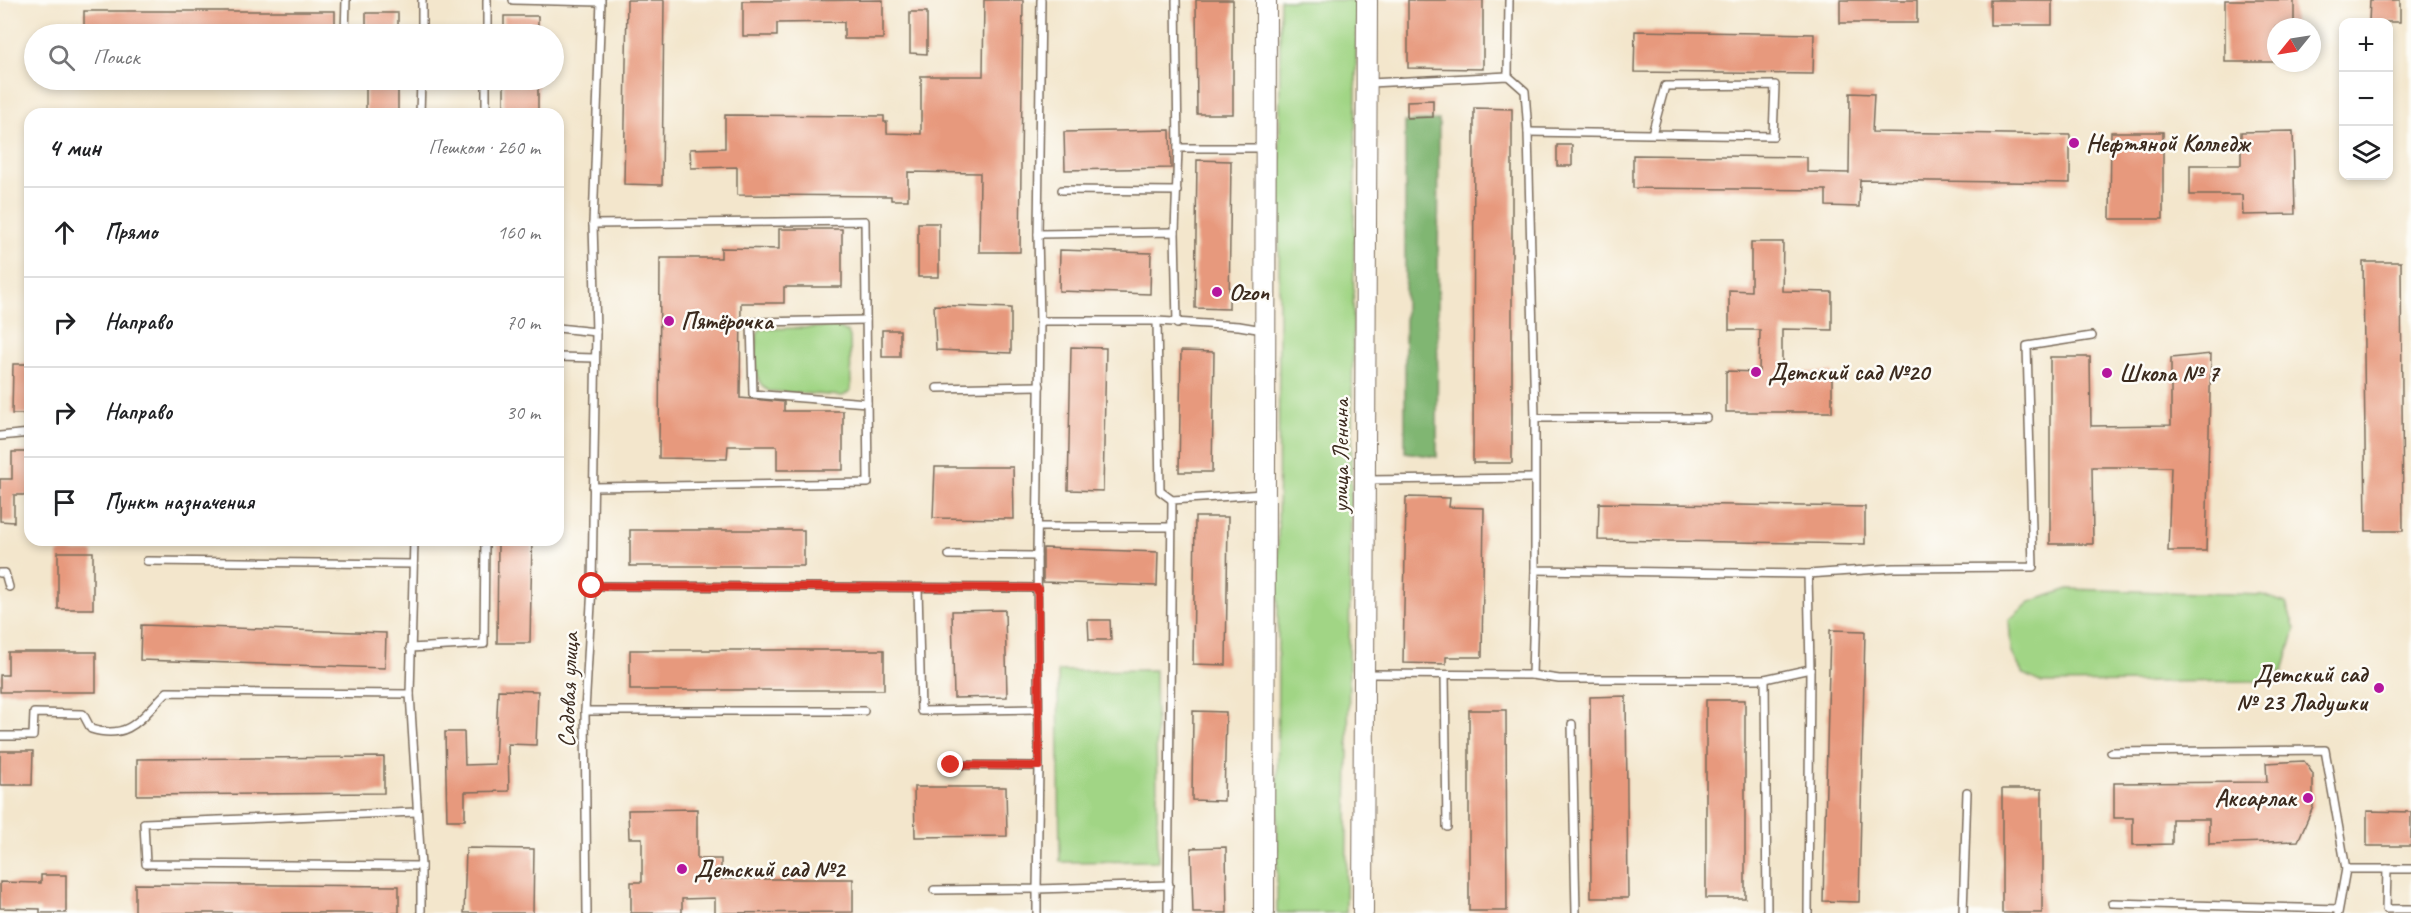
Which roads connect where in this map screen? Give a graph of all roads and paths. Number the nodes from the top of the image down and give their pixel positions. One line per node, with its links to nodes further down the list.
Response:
1 (346, 0): 11 (lane)
2 (422, 0): 12 (lane)
3 (487, 0): 13 (lane)
4 (513, 0): 10 (lane)
5 (1041, 0): 28 (lane)
6 (1176, 0): 22 (lane)
7 (1266, 0): 23 (main road)
8 (1367, 0): 15 (main road, улица Ленина)
9 (1509, 0): 14 (lane)
10 (601, 1): 26 (lane, Садовая улица)
11 (345, 24)
12 (422, 24)
13 (487, 24)
14 (1508, 76): 15 (lane); 20 (lane)
15 (1367, 83): 47 (main road, улица Ленина)
16 (421, 90): 18 (lane)
17 (486, 90): 19 (lane)
18 (420, 108)
19 (486, 108)
20 (1528, 132): 21 (lane); 42 (lane)
21 (1652, 134): 21 (lane)
22 (1178, 148): 23 (lane); 25 (lane)
23 (1265, 148): 34 (main road)
24 (1062, 190): 25 (lane)
25 (1177, 191): 27 (lane)
26 (594, 224): 29 (lane); 35 (lane, Садовая улица)
27 (1175, 232): 28 (lane); 32 (lane)
28 (1038, 234): 30 (lane)
29 (866, 320): 41 (lane); 41 (lane)
30 (1040, 321): 31 (lane); 39 (lane)
31 (1157, 321): 32 (lane); 50 (lane)
32 (1178, 324): 34 (lane)
33 (564, 329): 35 (lane)
34 (1265, 331): 49 (main road)
35 (596, 332): 38 (lane, Садовая улица)
36 (2092, 336): 61 (lane)
37 (564, 357): 38 (lane)
38 (595, 358): 48 (lane, Садовая улица)
39 (1040, 386): 40 (lane); 51 (lane)
40 (937, 388)
41 (867, 403): 48 (lane)
42 (1535, 418): 43 (lane); 46 (lane)
43 (1706, 418)
44 (24, 434): 45 (lane)
45 (0, 436)
46 (1533, 478): 47 (lane); 59 (lane)
47 (1365, 480): 68 (main road, улица Ленина)
48 (593, 487): 62 (lane, Садовая улица)
49 (1265, 494): 50 (lane); 98 (main road)
50 (1172, 500): 52 (lane)
51 (1038, 527): 52 (lane); 56 (lane)
52 (1170, 527): 88 (lane)
53 (414, 546): 58 (lane)
54 (485, 546): 66 (lane)
55 (949, 555): 56 (lane)
56 (1037, 556): 65 (lane)
57 (147, 561): 58 (lane)
58 (413, 564): 66 (lane)
59 (1534, 570): 61 (lane); 70 (lane)
60 (0, 573): 63 (lane)
61 (1808, 574): 67 (lane)
62 (592, 586): 64 (lane); 74 (lane, Садовая улица)
63 (9, 587)
64 (918, 588): 65 (lane); 73 (lane)
65 (1038, 588): 73 (lane)
66 (410, 648): 72 (lane)
67 (1810, 669): 71 (lane); 102 (lane)
68 (1364, 674): 69 (lane); 99 (main road, улица Ленина)
69 (1445, 675): 70 (lane); 83 (lane)
70 (1532, 675): 71 (lane)
71 (1765, 679): 101 (lane)
72 (410, 694): 77 (lane); 82 (lane)
73 (1038, 709): 80 (lane)
74 (585, 711): 75 (lane); 95 (lane, Садовая улица)
75 (864, 711)
76 (1572, 724): 100 (lane)
77 (0, 736)
78 (2111, 752): 85 (lane)
79 (951, 765): 80 (lane)
80 (1039, 766): 89 (lane)
81 (1967, 792): 103 (lane)
82 (416, 812): 84 (lane); 84 (lane)
83 (1447, 827)
84 (421, 866): 94 (lane)
85 (2346, 869): 86 (lane); 93 (lane)
86 (2387, 869): 87 (lane); 92 (lane)
87 (2411, 869)
88 (1169, 885): 89 (lane); 97 (lane)
89 (1037, 889): 90 (lane); 96 (lane)
90 (934, 890)
91 (2112, 903): 93 (lane)
92 (2411, 909)
93 (2338, 911)
94 (421, 913)
95 (587, 913)
96 (1037, 913)
97 (1168, 913)
98 (1264, 913)
99 (1363, 913)
100 (1576, 913)
101 (1767, 913)
102 (1808, 913)
103 (1963, 913)

